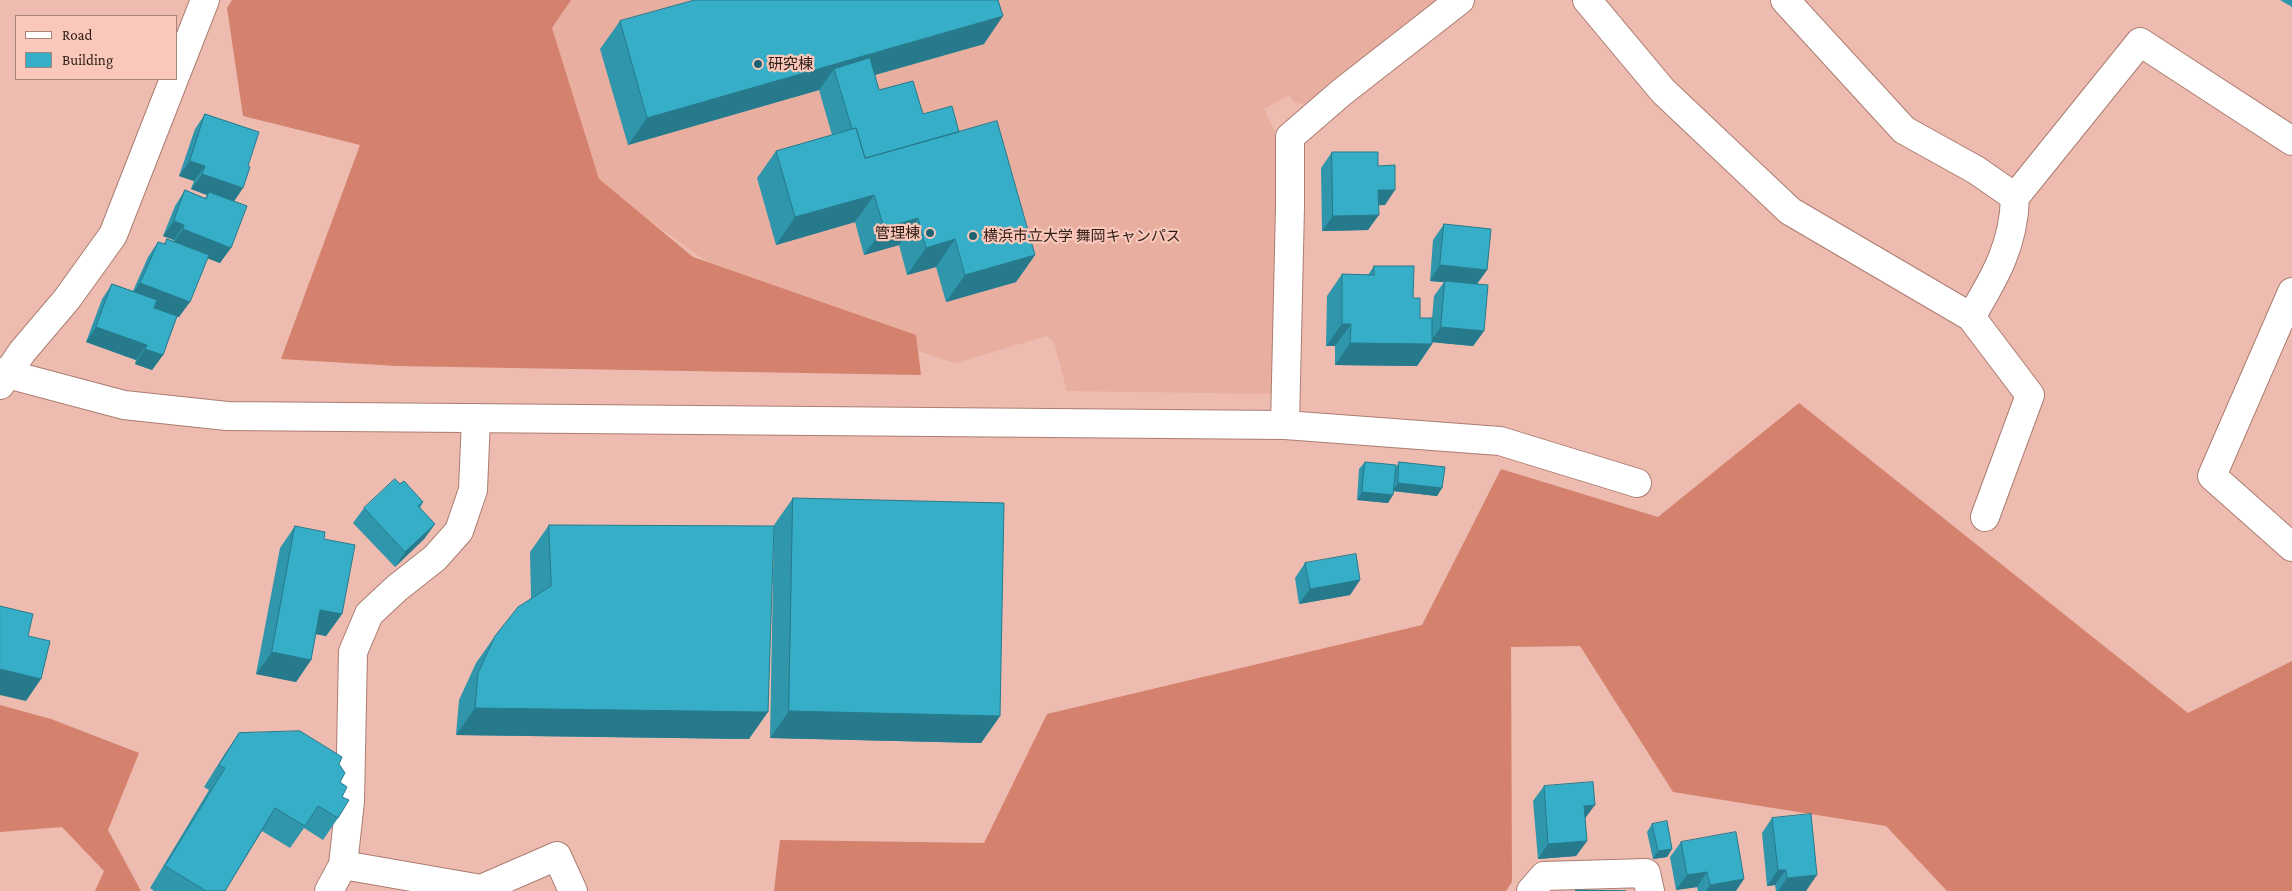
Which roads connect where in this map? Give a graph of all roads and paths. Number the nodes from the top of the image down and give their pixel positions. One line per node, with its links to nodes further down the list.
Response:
1 (205, 0): 5 (street)
2 (1460, 0): 13 (street)
3 (1587, 0): 10 (street)
4 (1785, 0): 8 (street)
5 (178, 69)
6 (174, 80): 11 (street)
7 (2292, 140): 8 (street)
8 (2015, 197): 10 (street)
9 (2292, 292): 16 (street)
10 (1972, 317): 15 (street)
11 (2, 377): 12 (street)
12 (476, 418): 13 (street); 17 (street)
13 (1285, 425): 14 (street)
14 (1637, 483)
15 (1985, 517)
16 (2292, 547)
17 (343, 865): 18 (street); 19 (street)
18 (329, 891)
19 (574, 891)
20 (1531, 891): 21 (street)
21 (1650, 891)

